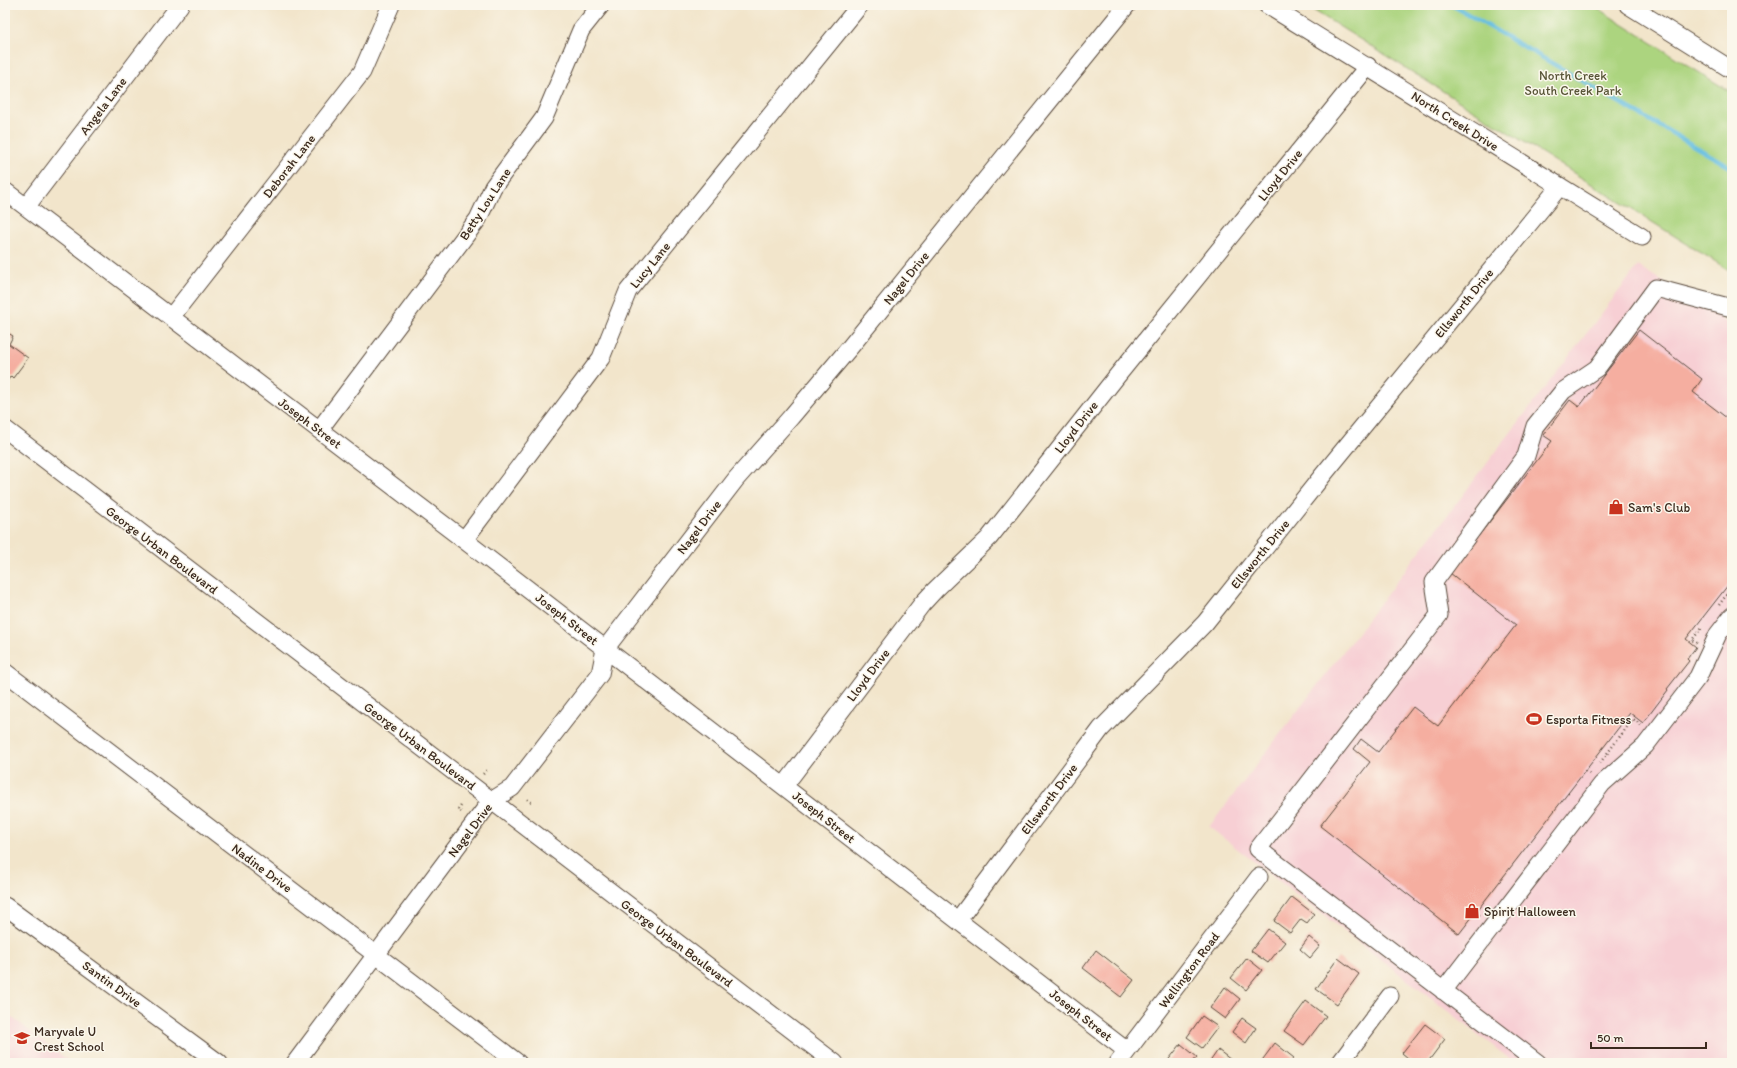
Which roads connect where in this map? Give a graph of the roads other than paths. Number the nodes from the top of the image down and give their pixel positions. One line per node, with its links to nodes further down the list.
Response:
1 (180, 5): 12 (street, Angela Lane)
2 (391, 5): 15 (street, Deborah Lane)
3 (601, 5): 17 (street, Betty Lou Lane)
4 (860, 5): 18 (street, Lucy Lane)
5 (1127, 5): 20 (street, Nagel Drive)
6 (1267, 5): 8 (street, North Creek Drive)
7 (1638, 8): 9 (street)
8 (1368, 66): 10 (street, North Creek Drive); 22 (street, Lloyd Drive)
9 (1732, 70)
10 (1560, 186): 13 (street, North Creek Drive); 26 (street, Ellsworth Drive)
11 (5, 191): 12 (street, Joseph Street)
12 (26, 207): 15 (street, Joseph Street)
13 (1642, 237)
14 (1732, 308): 28 (street)
15 (171, 318): 17 (street, Joseph Street)
16 (5, 429): 23 (street, George Urban Boulevard)
17 (319, 430): 18 (street, Joseph Street)
18 (464, 540): 20 (street, Joseph Street)
19 (1732, 616): 28 (street)
20 (606, 649): 22 (street, Joseph Street); 23 (street, Nagel Drive)
21 (5, 672): 27 (street, Nadine Drive)
22 (784, 786): 26 (street, Joseph Street)
23 (491, 801): 27 (street, Nagel Drive); 34 (street, George Urban Boulevard)
24 (1259, 877): 30 (street, Wellington Road)
25 (5, 906): 31 (street, Santin Drive)
26 (958, 920): 30 (street, Joseph Street)
27 (376, 955): 32 (street, Nagel Drive); 33 (street, Nadine Drive)
28 (1443, 991): 36 (street)
29 (1390, 996): 35 (street)
30 (1123, 1057)
31 (219, 1063)
32 (295, 1063)
33 (518, 1063)
34 (835, 1063)
35 (1340, 1063)
36 (1538, 1063)

